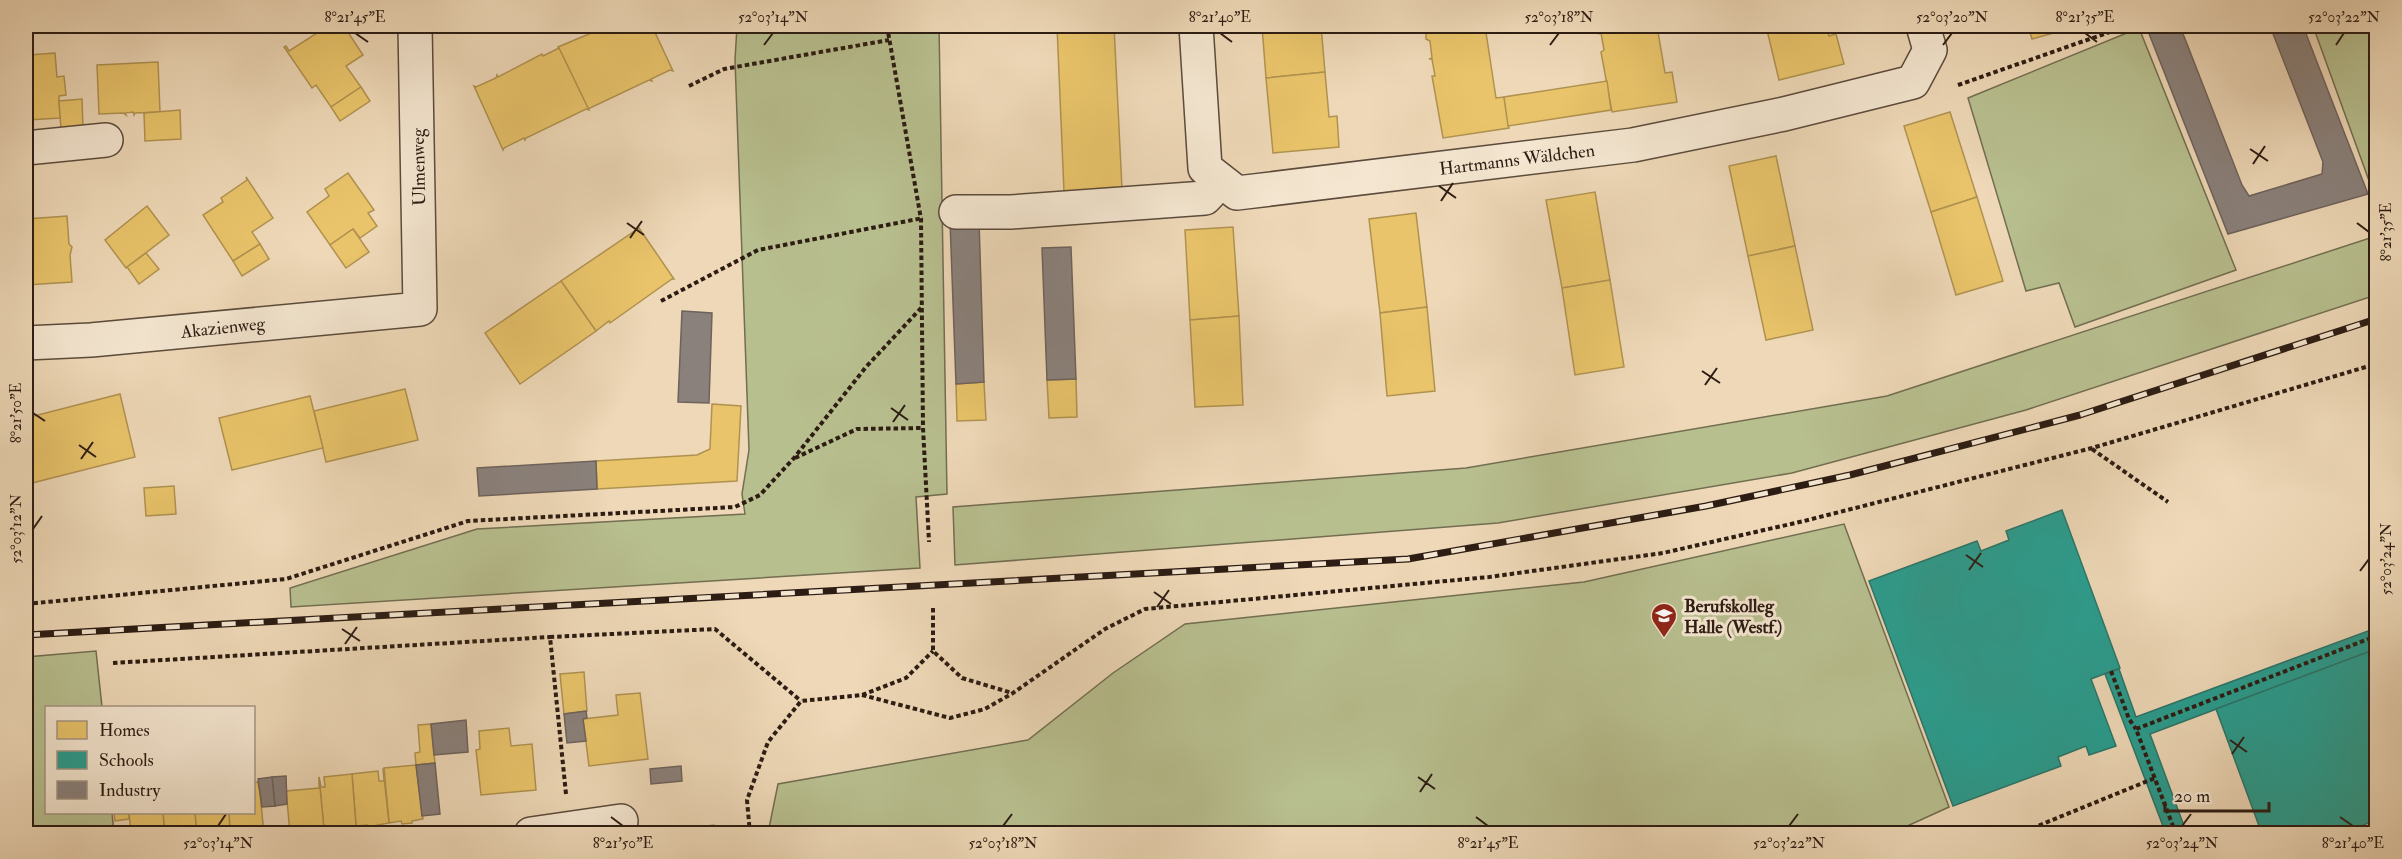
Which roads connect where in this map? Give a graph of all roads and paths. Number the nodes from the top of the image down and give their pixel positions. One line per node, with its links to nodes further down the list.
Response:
1 (415, 26): 16 (street, Ulmenweg)
2 (887, 26): 6 (path)
3 (1196, 26): 11 (street, Hartmanns Wäldchen)
4 (1923, 26): 11 (street, Hartmanns Wäldchen)
5 (2127, 26): 7 (path)
6 (889, 40): 8 (path); 13 (path)
7 (1958, 85)
8 (689, 86)
9 (106, 140): 10 (street)
10 (26, 148)
11 (1221, 181): 12 (street)
12 (956, 212)
13 (921, 219): 14 (path); 15 (path)
14 (661, 301)
15 (922, 307): 19 (path); 21 (path)
16 (420, 309): 17 (street, Akazienweg)
17 (26, 343)
18 (2376, 364): 20 (path)
19 (923, 428): 21 (path); 23 (path)
20 (2092, 448): 22 (path); 31 (path)
21 (794, 458): 24 (path)
22 (2168, 502)
23 (929, 542)
24 (26, 604)
25 (933, 608): 28 (path)
26 (2376, 636): 34 (path)
27 (550, 637): 29 (path); 33 (path); 37 (path)
28 (933, 651): 31 (path); 32 (path)
29 (113, 663)
30 (2111, 671): 34 (path)
31 (1013, 693): 32 (path)
32 (862, 695): 33 (path)
33 (801, 701): 39 (path)
34 (2136, 729): 35 (path)
35 (2155, 778): 40 (path); 41 (path)
36 (621, 821): 37 (street)
37 (570, 829): 38 (street)
38 (531, 834)
39 (750, 834)
40 (2018, 834)
41 (2176, 834)

